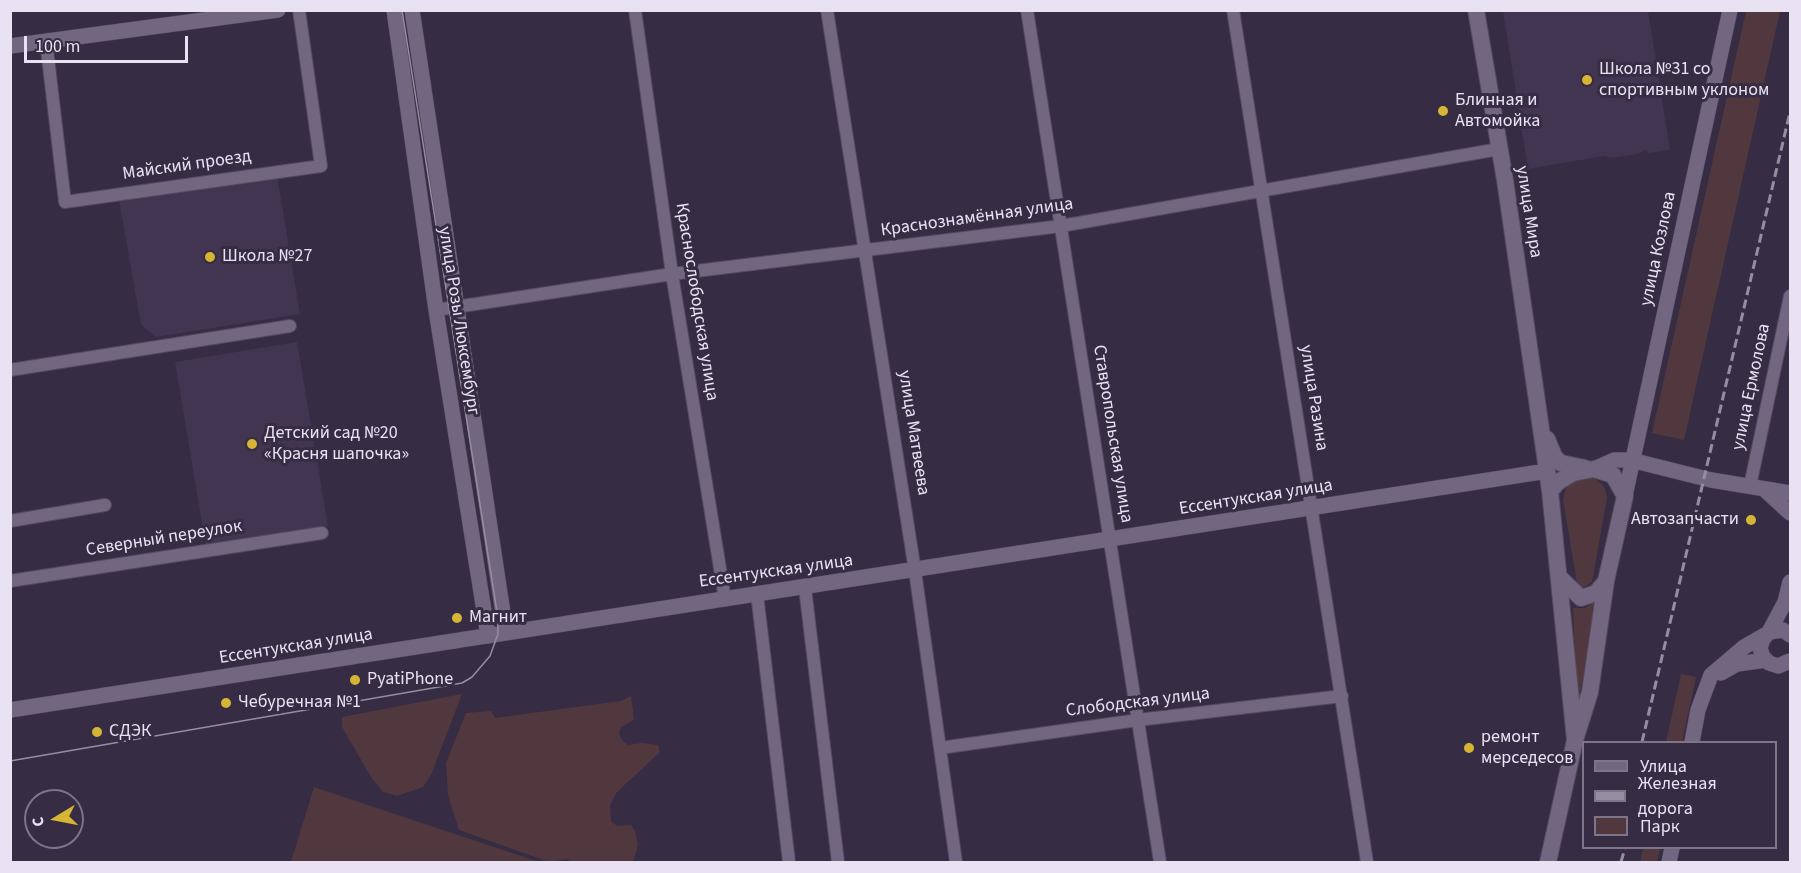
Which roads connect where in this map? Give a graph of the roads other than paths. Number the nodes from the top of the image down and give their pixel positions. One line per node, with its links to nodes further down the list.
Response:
1 (278, 10): 11 (street)
2 (299, 10): 11 (street, Майский проезд)
3 (394, 10): 20 (street, улица Розы Люксембург)
4 (412, 10): 19 (street, улица Розы Люксембург)
5 (635, 10): 17 (street, Краснослободская улица)
6 (827, 10): 16 (street, улица Матвеева)
7 (1027, 10): 15 (street, Ставропольская улица)
8 (1233, 10): 14 (street, улица Разина)
9 (1476, 10): 13 (main road, улица Мира)
10 (1730, 10): 24 (street, улица Козлова)
11 (46, 41): 12 (street)
12 (10, 46)
13 (1499, 148): 14 (street, Краснознамённая улица); 23 (main road, улица Мира)
14 (1261, 189): 15 (street, Краснознамённая улица); 32 (street, улица Разина)
15 (1061, 226): 16 (street, Краснознамённая улица); 36 (street, Ставропольская улица)
16 (867, 252): 17 (street, Краснознамённая улица); 37 (street, улица Матвеева)
17 (672, 274): 19 (street, Краснознамённая улица); 44 (street, Краснослободская улица)
18 (1791, 296): 27 (street, улица Ермолова)
19 (457, 306): 20 (street, Краснознамённая улица); 45 (street, улица Розы Люксембург)
20 (436, 309): 48 (street, улица Розы Люксембург)
21 (290, 326): 22 (street)
22 (10, 370)
23 (1539, 419): 25 (main road, улица Мира); 26 (main road, улица Мира)
24 (1631, 460): 25 (street); 27 (street); 30 (street, улица Козлова)
25 (1589, 469): 28 (main road); 30 (main road, улица Мира)
26 (1547, 471): 28 (main road, улица Мира); 32 (street, Ессентукская улица)
27 (1758, 488): 29 (street); 33 (street)
28 (1550, 491): 38 (main road, улица Мира)
29 (1791, 493)
30 (1625, 496): 39 (main road)
31 (105, 505): 34 (street)
32 (1313, 510): 36 (street, Ессентукская улица); 52 (street, улица Разина)
33 (1791, 513)
34 (10, 521)
35 (322, 533): 40 (street, Северный переулок)
36 (1110, 540): 37 (street, Ессентукская улица); 54 (street, Ставропольская улица)
37 (915, 571): 42 (street, Ессентукская улица); 57 (street, улица Матвеева)
38 (1560, 578): 39 (main road); 55 (main road, улица Мира)
39 (1606, 580): 55 (main road)
40 (10, 581)
41 (1791, 582): 46 (street)
42 (805, 588): 43 (street, Ессентукская улица); 59 (street)
43 (757, 594): 44 (street, Ессентукская улица); 58 (street)
44 (725, 599): 45 (street, Ессентукская улица)
45 (506, 633): 48 (street, Ессентукская улица)
46 (1767, 634): 47 (street); 49 (street); 51 (street)
47 (1791, 635)
48 (488, 636): 53 (street, Ессентукская улица)
49 (1766, 660): 50 (street); 51 (street)
50 (1788, 664)
51 (1707, 684): 56 (street)
52 (1342, 696): 54 (street, Слободская улица); 62 (street, улица Разина)
53 (10, 711)
54 (1138, 720): 57 (street, Слободская улица); 61 (street, Ставропольская улица)
55 (1575, 740): 63 (main road)
56 (1692, 741)
57 (940, 748): 60 (street, улица Матвеева)
58 (789, 862)
59 (838, 862)
60 (956, 862)
61 (1160, 862)
62 (1364, 862)
63 (1548, 862)

